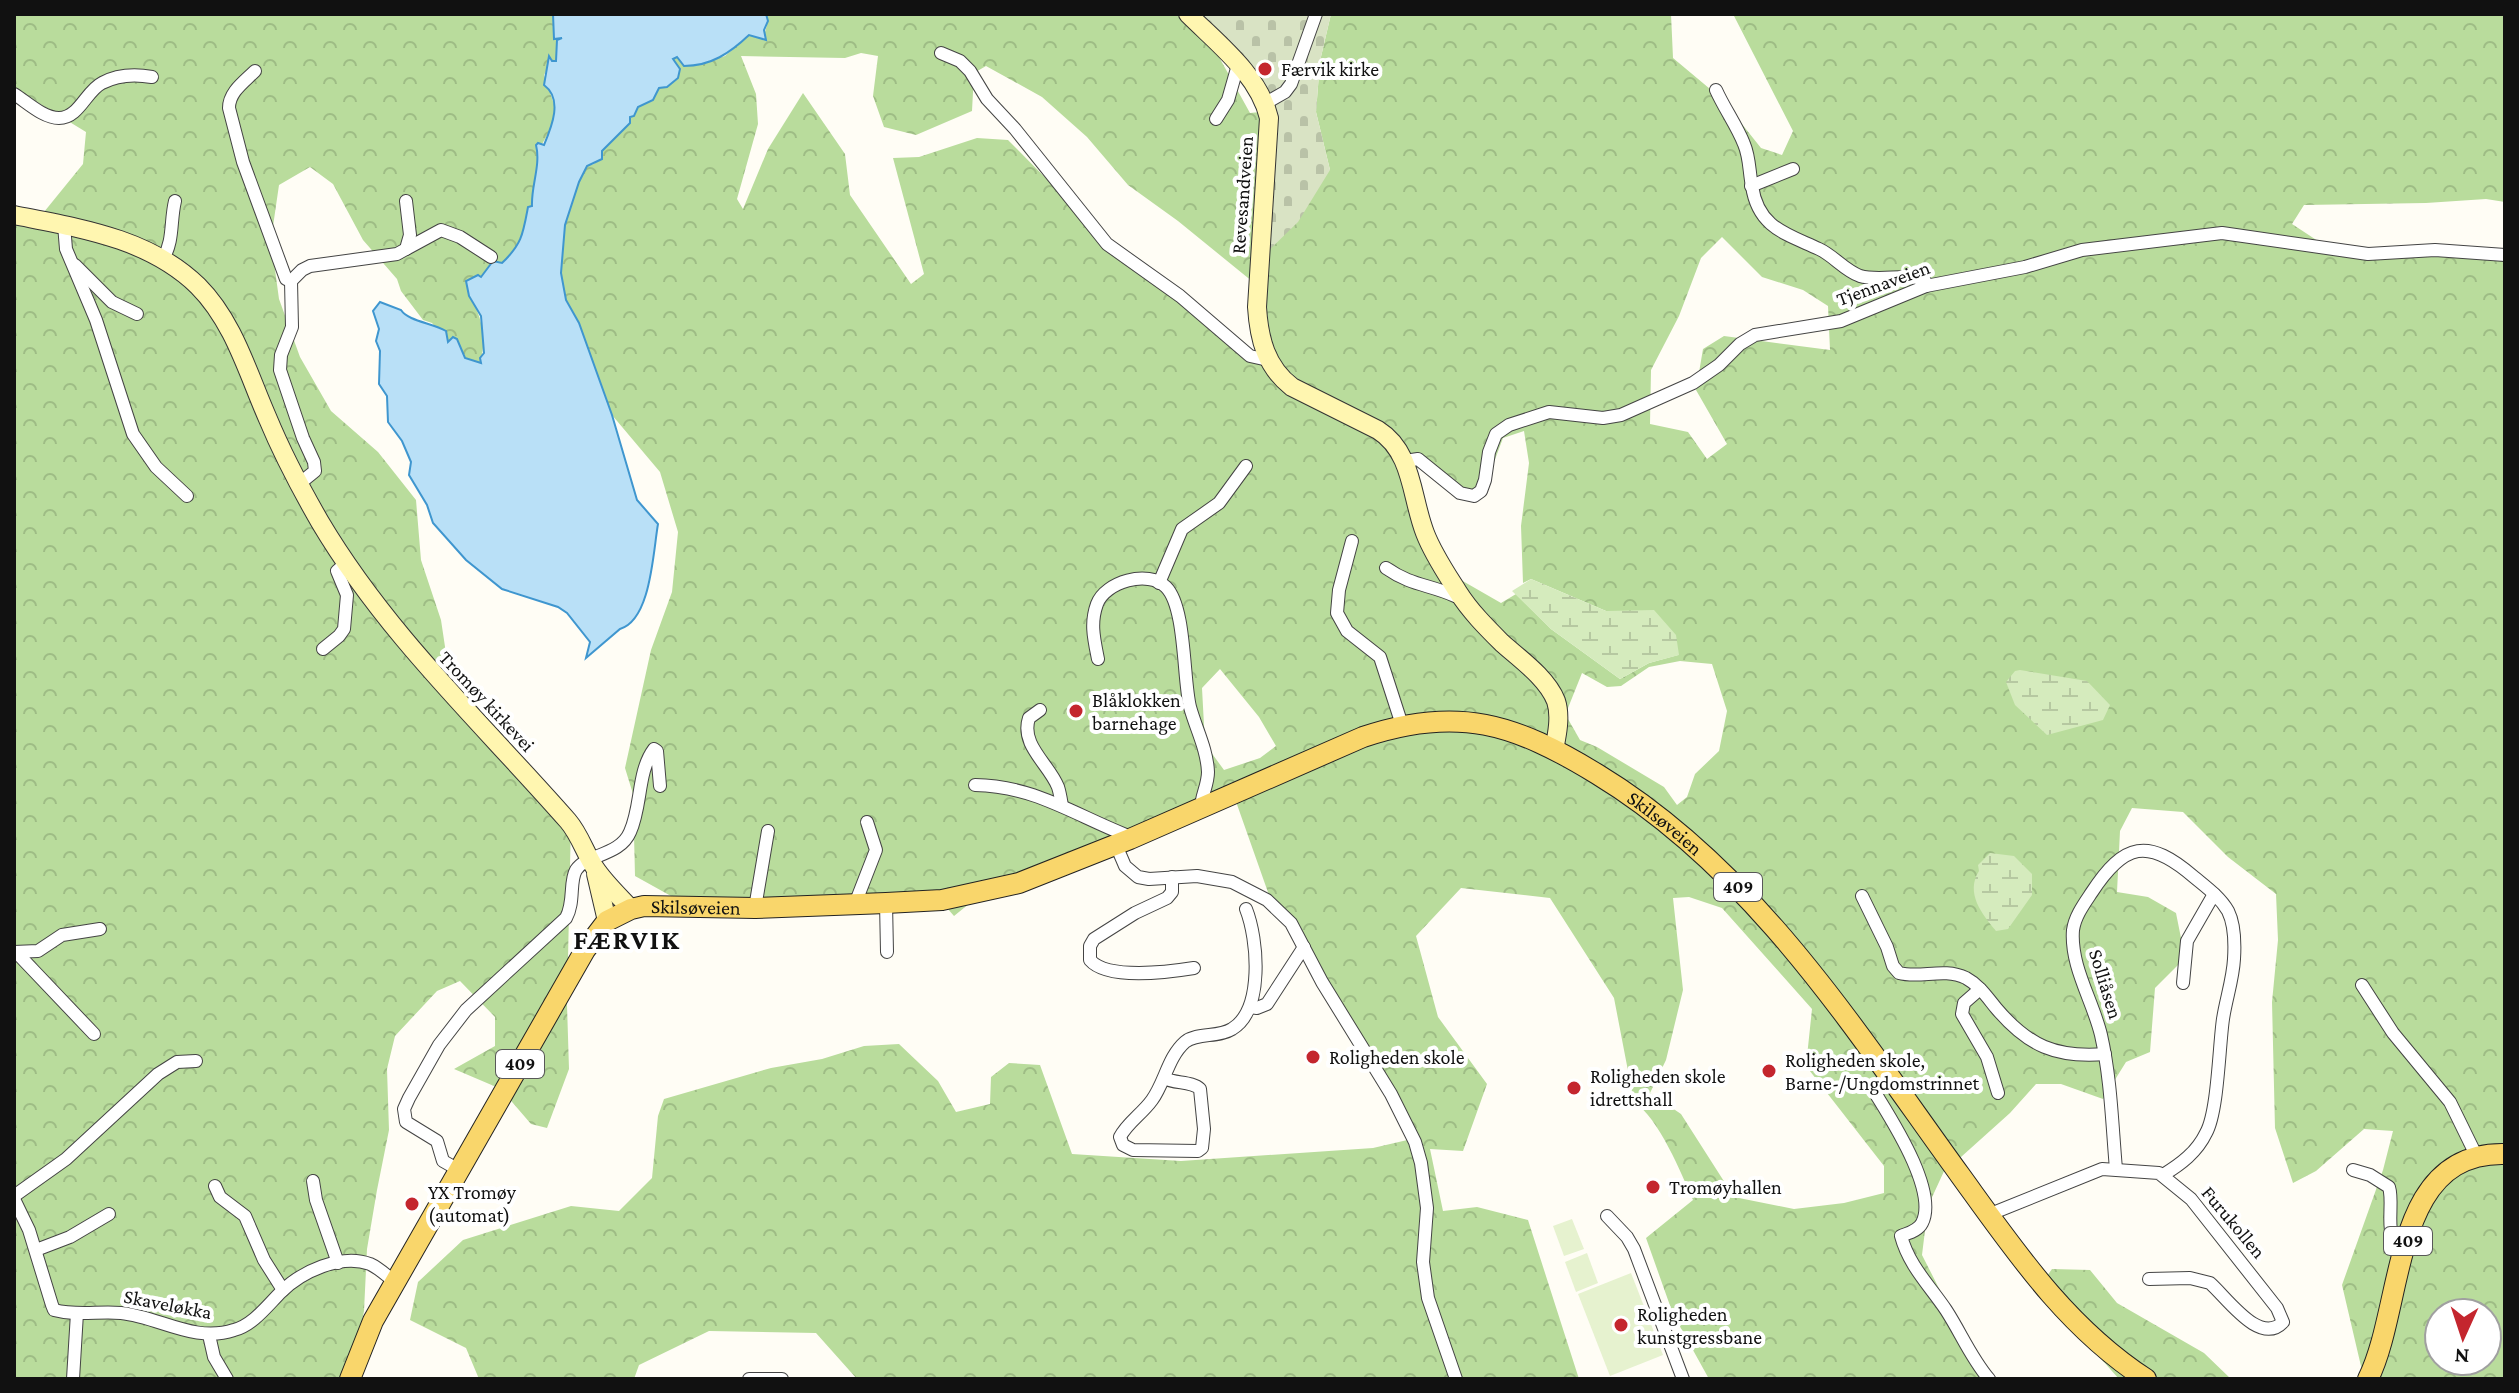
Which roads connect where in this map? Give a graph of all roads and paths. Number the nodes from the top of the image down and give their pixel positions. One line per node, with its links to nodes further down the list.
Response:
1 (1188, 14): 4 (main road)
2 (1316, 14): 9 (street)
3 (941, 53): 25 (street, Revesandveien)
4 (1238, 65): 9 (main road); 10 (street)
5 (255, 71): 22 (street)
6 (152, 77): 8 (street)
7 (1716, 90): 12 (street)
8 (14, 94)
9 (1266, 103): 25 (main road, Revesandveien)
10 (1216, 119)
11 (1793, 169): 12 (street)
12 (1751, 186): 23 (street)
13 (175, 201): 20 (street)
14 (406, 201): 17 (street)
15 (14, 215): 16 (main road, Tromøy kirkevei)
16 (64, 225): 20 (main road, Tromøy kirkevei); 21 (street)
17 (406, 249): 19 (street); 22 (street)
18 (2505, 255): 23 (street, Tjennaveien)
19 (491, 257)
20 (163, 259): 28 (main road, Tromøy kirkevei)
21 (72, 265): 24 (street); 29 (street)
22 (291, 281): 28 (street)
23 (1926, 286): 26 (street, Tjennaveien)
24 (137, 314)
25 (1268, 360): 26 (main road, Revesandveien)
26 (1405, 461): 34 (main road, Revesandveien)
27 (1246, 466): 33 (street)
28 (299, 484): 31 (main road, Tromøy kirkevei)
29 (187, 496)
30 (1352, 541): 39 (street)
31 (346, 563): 35 (street, Tromøy kirkevei); 49 (main road, Tromøy kirkevei)
32 (1386, 568): 34 (street)
33 (1159, 583): 36 (street); 45 (street)
34 (1459, 594): 37 (main road, Revesandveien)
35 (323, 649)
36 (1098, 659)
37 (1551, 693): 40 (main road); 41 (main road)
38 (1040, 710): 44 (street)
39 (1402, 725): 40 (main road, Skilsøveien / 409); 45 (main road, Skilsøveien / 409)
40 (1534, 739): 41 (main road, Skilsøveien / 409)
41 (1554, 750): 71 (main road, Skilsøveien / 409)
42 (975, 785): 44 (street)
43 (660, 786): 49 (street)
44 (1062, 806): 48 (street)
45 (1201, 808): 48 (main road, Skilsøveien / 409)
46 (867, 822): 54 (street)
47 (768, 831): 56 (street)
48 (1123, 842): 50 (street); 53 (main road, Skilsøveien / 409)
49 (593, 864): 55 (main road, Tromøy kirkevei); 58 (main road, Tromøy kirkevei); 77 (street)
50 (1172, 877): 60 (street); 63 (street)
51 (2214, 894): 64 (street); 69 (street, Solliåsen); 79 (street, Solliåsen)
52 (1862, 896): 66 (street)
53 (886, 903): 54 (main road, Skilsøveien / 409); 62 (street)
54 (855, 904): 56 (main road, Skilsøveien / 409)
55 (628, 906): 56 (main road, Skilsøveien / 409); 58 (main road, Skilsøveien / 409)
56 (755, 908)
57 (1246, 909): 67 (street)
58 (607, 916): 77 (main road, Skilsøveien / 409)
59 (100, 929): 61 (street)
60 (1304, 947): 67 (street); 99 (street)
61 (15, 952): 68 (street)
62 (887, 952)
63 (1194, 968)
64 (2183, 983)
65 (2362, 985): 75 (street)
66 (1980, 989): 69 (street); 73 (street)
67 (1250, 1007): 72 (street)
68 (94, 1034)
69 (2105, 1054): 76 (street, Solliåsen)
70 (196, 1061): 82 (street)
71 (1888, 1076): 84 (main road, Skilsøveien / 409); 101 (street)
72 (1164, 1078): 72 (street)
73 (1998, 1093)
74 (2505, 1154): 75 (main road, 409)
75 (2477, 1157): 86 (main road, 409)
76 (2116, 1169): 79 (street); 84 (street)
77 (459, 1170): 90 (main road, Skilsøveien / 409)
78 (2353, 1170): 86 (street)
79 (2163, 1175): 89 (street, Furukollen)
80 (313, 1181): 88 (street)
81 (215, 1186): 91 (street)
82 (14, 1197): 87 (street)
83 (109, 1214): 87 (street)
84 (1988, 1215): 102 (main road, Skilsøveien / 409)
85 (1607, 1216): 100 (street)
86 (2405, 1249): 103 (main road, 409)
87 (36, 1250): 92 (street)
88 (338, 1263): 90 (street, Skaveløkka); 91 (street, Skaveløkka)
89 (2149, 1279)
90 (395, 1282): 96 (main road, Skilsøveien / 409)
91 (283, 1290): 93 (street, Skaveløkka)
92 (77, 1313): 93 (street, Skaveløkka); 94 (street)
93 (209, 1335): 95 (street)
94 (73, 1379)
95 (227, 1379)
96 (350, 1379)
97 (749, 1379): 98 (street)
98 (782, 1379)
99 (1456, 1379)
100 (1683, 1379)
101 (1989, 1379)
102 (2146, 1379)
103 (2368, 1379)

